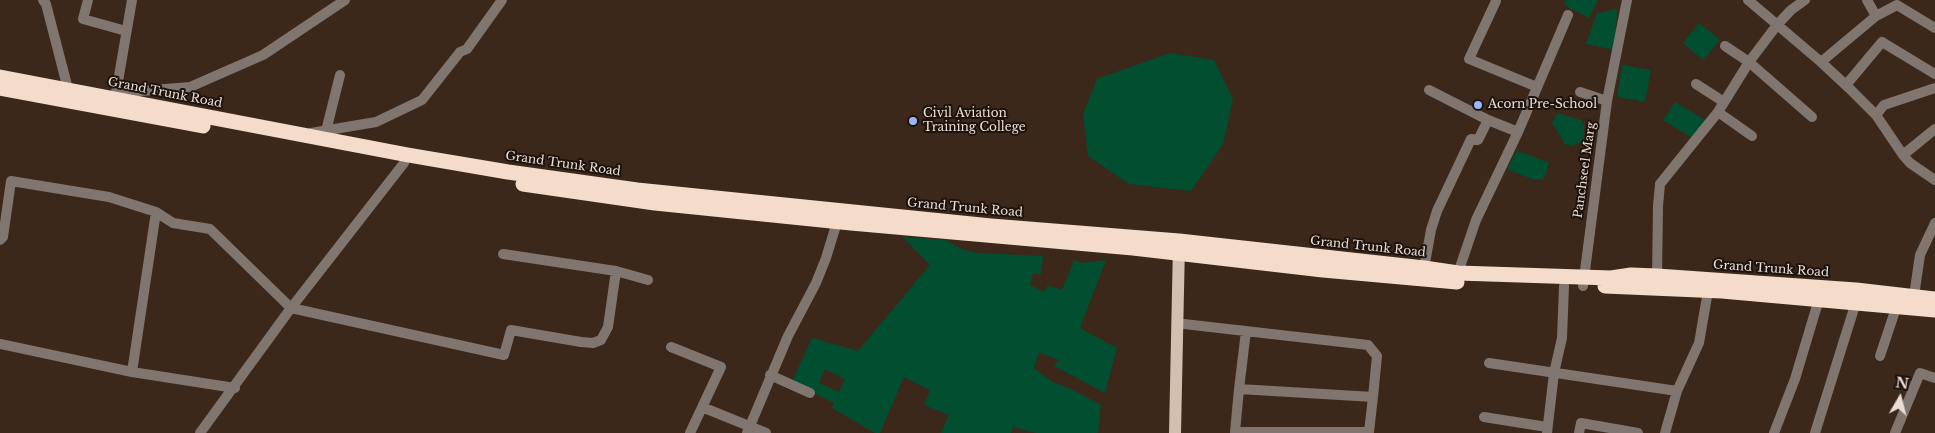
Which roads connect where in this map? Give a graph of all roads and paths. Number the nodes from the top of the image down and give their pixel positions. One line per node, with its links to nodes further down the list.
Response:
1 (43, 0): 29 (street)
2 (88, 0): 17 (street)
3 (132, 0): 17 (street)
4 (345, 0): 32 (street)
5 (502, 0): 40 (street)
6 (1496, 0): 26 (street)
7 (1616, 0): 12 (street)
8 (1748, 0): 15 (street)
9 (1805, 0): 15 (street)
10 (1867, 0): 14 (street)
11 (1899, 2): 14 (street); 16 (street)
12 (1627, 3): 33 (street, Panchseel Marg)
13 (1568, 15): 26 (street)
14 (1876, 16): 20 (street)
15 (1777, 26): 19 (street); 20 (street)
16 (1935, 28)
17 (126, 31): 32 (street)
18 (1725, 46): 19 (street)
19 (1749, 62): 34 (street); 37 (street)
20 (1822, 62): 25 (street)
21 (1935, 74): 25 (street)
22 (340, 75): 40 (street)
23 (0, 77): 29 (highway, Grand Trunk Road)
24 (1696, 84): 34 (street)
25 (1846, 85): 36 (street)
26 (1537, 87): 41 (street)
27 (0, 88): 45 (highway, Grand Trunk Road)
28 (1935, 88): 36 (street)
29 (68, 89): 32 (highway, Grand Trunk Road)
30 (1429, 90): 38 (street)
31 (1580, 92): 33 (street)
32 (113, 95): 42 (highway, Grand Trunk Road)
33 (1607, 101): 58 (street, Panchseel Marg)
34 (1724, 102): 35 (street)
35 (1718, 112): 43 (street); 56 (street)
36 (1876, 115): 44 (street)
37 (1812, 116)
38 (1488, 120): 41 (street); 53 (street)
39 (1935, 130): 44 (street)
40 (326, 131): 42 (street)
41 (1518, 132): 55 (street)
42 (296, 134): 51 (highway, Grand Trunk Road)
43 (1752, 136)
44 (1903, 155): 46 (street)
45 (404, 164): 48 (highway, Grand Trunk Road); 66 (street)
46 (1935, 180)
47 (156, 212): 50 (street); 66 (street); 74 (street)
48 (837, 222): 51 (highway, Grand Trunk Road); 76 (street)
49 (1935, 223): 61 (street)
50 (0, 240)
51 (1179, 247): 53 (highway, Grand Trunk Road); 59 (highway, Grand Trunk Road); 68 (main road)
52 (503, 254): 54 (street)
53 (1424, 268): 55 (highway, Grand Trunk Road)
54 (616, 271): 57 (street); 66 (street)
55 (1458, 273): 58 (highway, Grand Trunk Road)
56 (1657, 276): 58 (highway, Grand Trunk Road); 61 (highway, Grand Trunk Road)
57 (648, 280)
58 (1583, 281): 59 (highway, Grand Trunk Road); 60 (highway, Grand Trunk Road)
59 (1564, 286): 75 (street)
60 (1708, 291): 62 (highway, Grand Trunk Road); 80 (street)
61 (1914, 296): 63 (highway, Grand Trunk Road)
62 (1819, 299): 64 (highway, Grand Trunk Road); 94 (street)
63 (1935, 299)
64 (1856, 302): 65 (highway, Grand Trunk Road); 95 (street)
65 (1896, 306): 67 (highway, Grand Trunk Road); 72 (street)
66 (291, 308): 78 (street)
67 (1935, 310)
68 (1177, 324): 69 (street); 90 (main road)
69 (1246, 332): 79 (street); 82 (street)
70 (0, 344): 74 (street)
71 (671, 347): 83 (street)
72 (1880, 356)
73 (1489, 363): 75 (street)
74 (132, 372): 78 (street)
75 (1554, 373): 80 (street); 86 (street)
76 (770, 375): 81 (street); 85 (street)
77 (1935, 378): 96 (street)
78 (235, 388): 87 (street)
79 (1239, 389): 82 (street); 82 (street)
80 (1677, 390): 93 (street)
81 (810, 393)
82 (1373, 397)
83 (702, 407): 85 (street); 88 (street)
84 (1484, 417): 86 (street)
85 (748, 429): 89 (street)
86 (1547, 430)
87 (200, 433)
88 (690, 433)
89 (766, 433)
90 (1175, 433)
91 (1580, 433): 92 (street)
92 (1638, 433)
93 (1665, 433)
94 (1774, 433)
95 (1815, 433)
96 (1895, 433)

